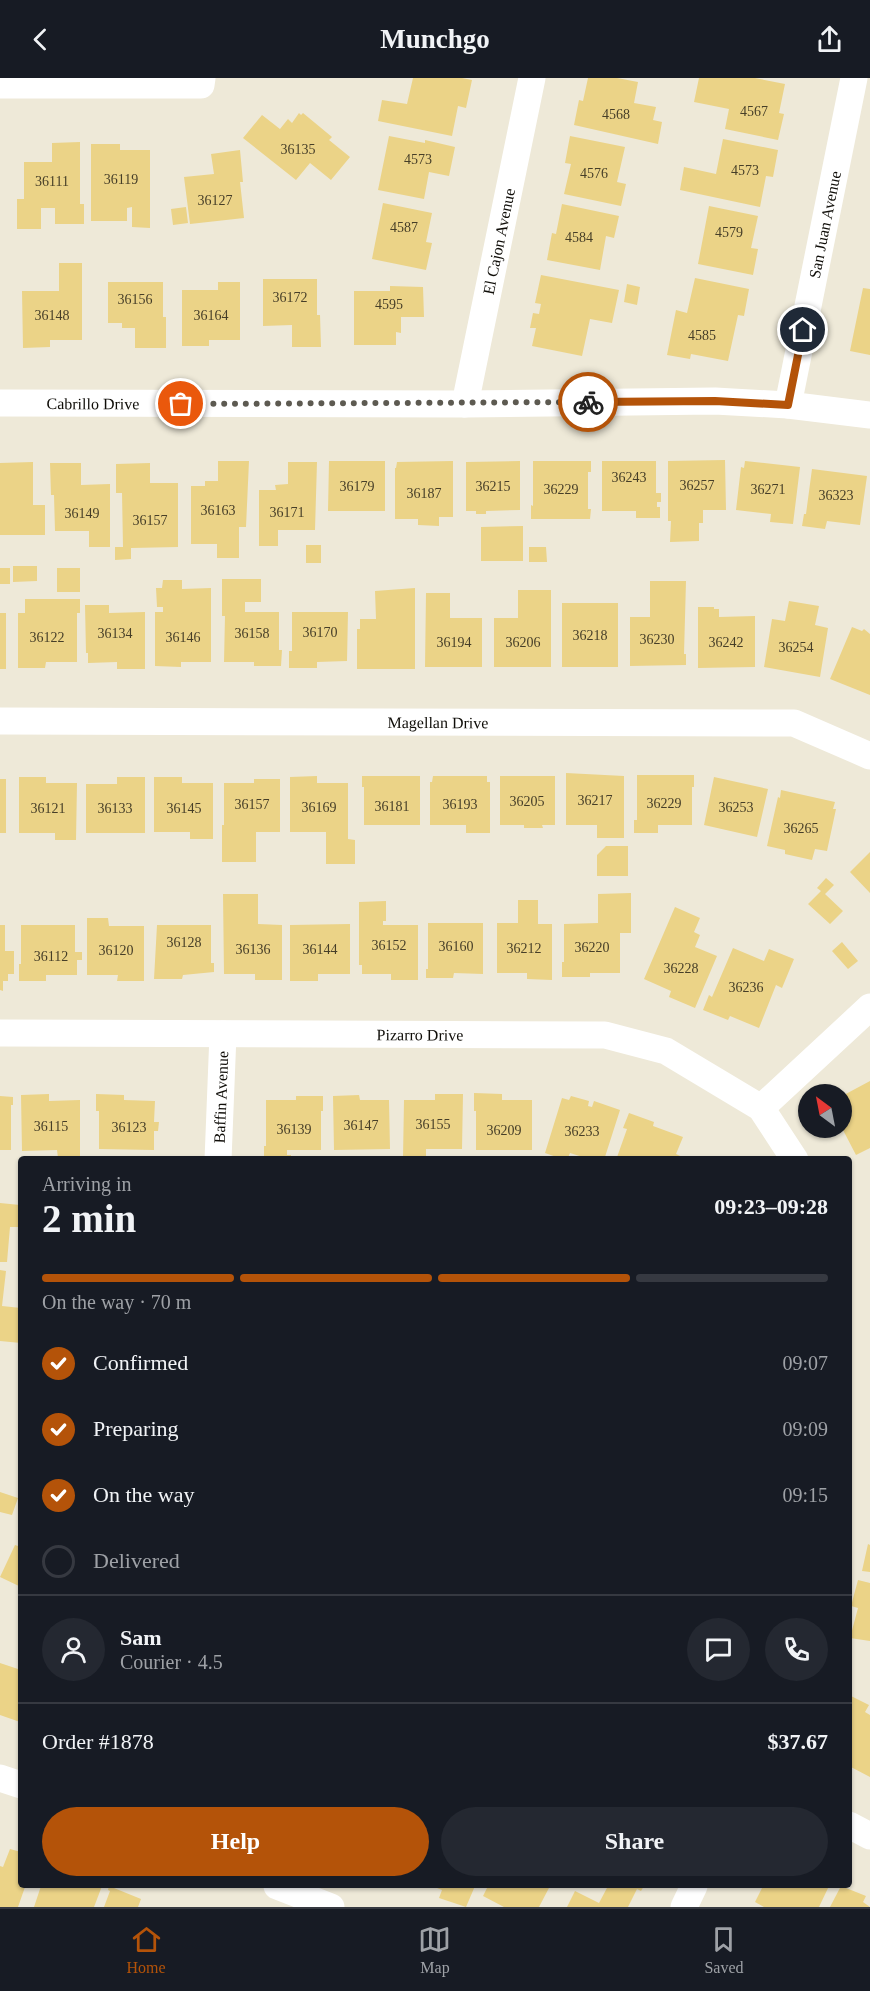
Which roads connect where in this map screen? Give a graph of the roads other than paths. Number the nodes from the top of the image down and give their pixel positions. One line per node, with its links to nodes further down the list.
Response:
1 (202, 78): 4 (street)
2 (532, 78): 6 (street, El Cajon Avenue)
3 (854, 78): 7 (street, San Juan Avenue)
4 (0, 85)
5 (0, 403): 6 (street, Cabrillo Drive)
6 (465, 404): 7 (street, Cabrillo Drive)
7 (788, 405): 8 (street, Cabrillo Drive)
8 (870, 415)
9 (0, 721): 10 (street, Magellan Drive)
10 (870, 756)
11 (870, 1007): 14 (street)
12 (0, 1033): 13 (street, Pizarro Drive)
13 (223, 1034): 14 (street, Pizarro Drive); 15 (street, Baffin Avenue)
14 (761, 1108): 16 (street, Pizarro Drive)
15 (218, 1156)
16 (792, 1156)
17 (0, 1778): 18 (street)
18 (18, 1784)
19 (852, 1827): 20 (street)
20 (870, 1836)
21 (282, 1888): 24 (street)
22 (342, 1888): 24 (street)
23 (693, 1888): 25 (street)
24 (332, 1907)
25 (684, 1907)

